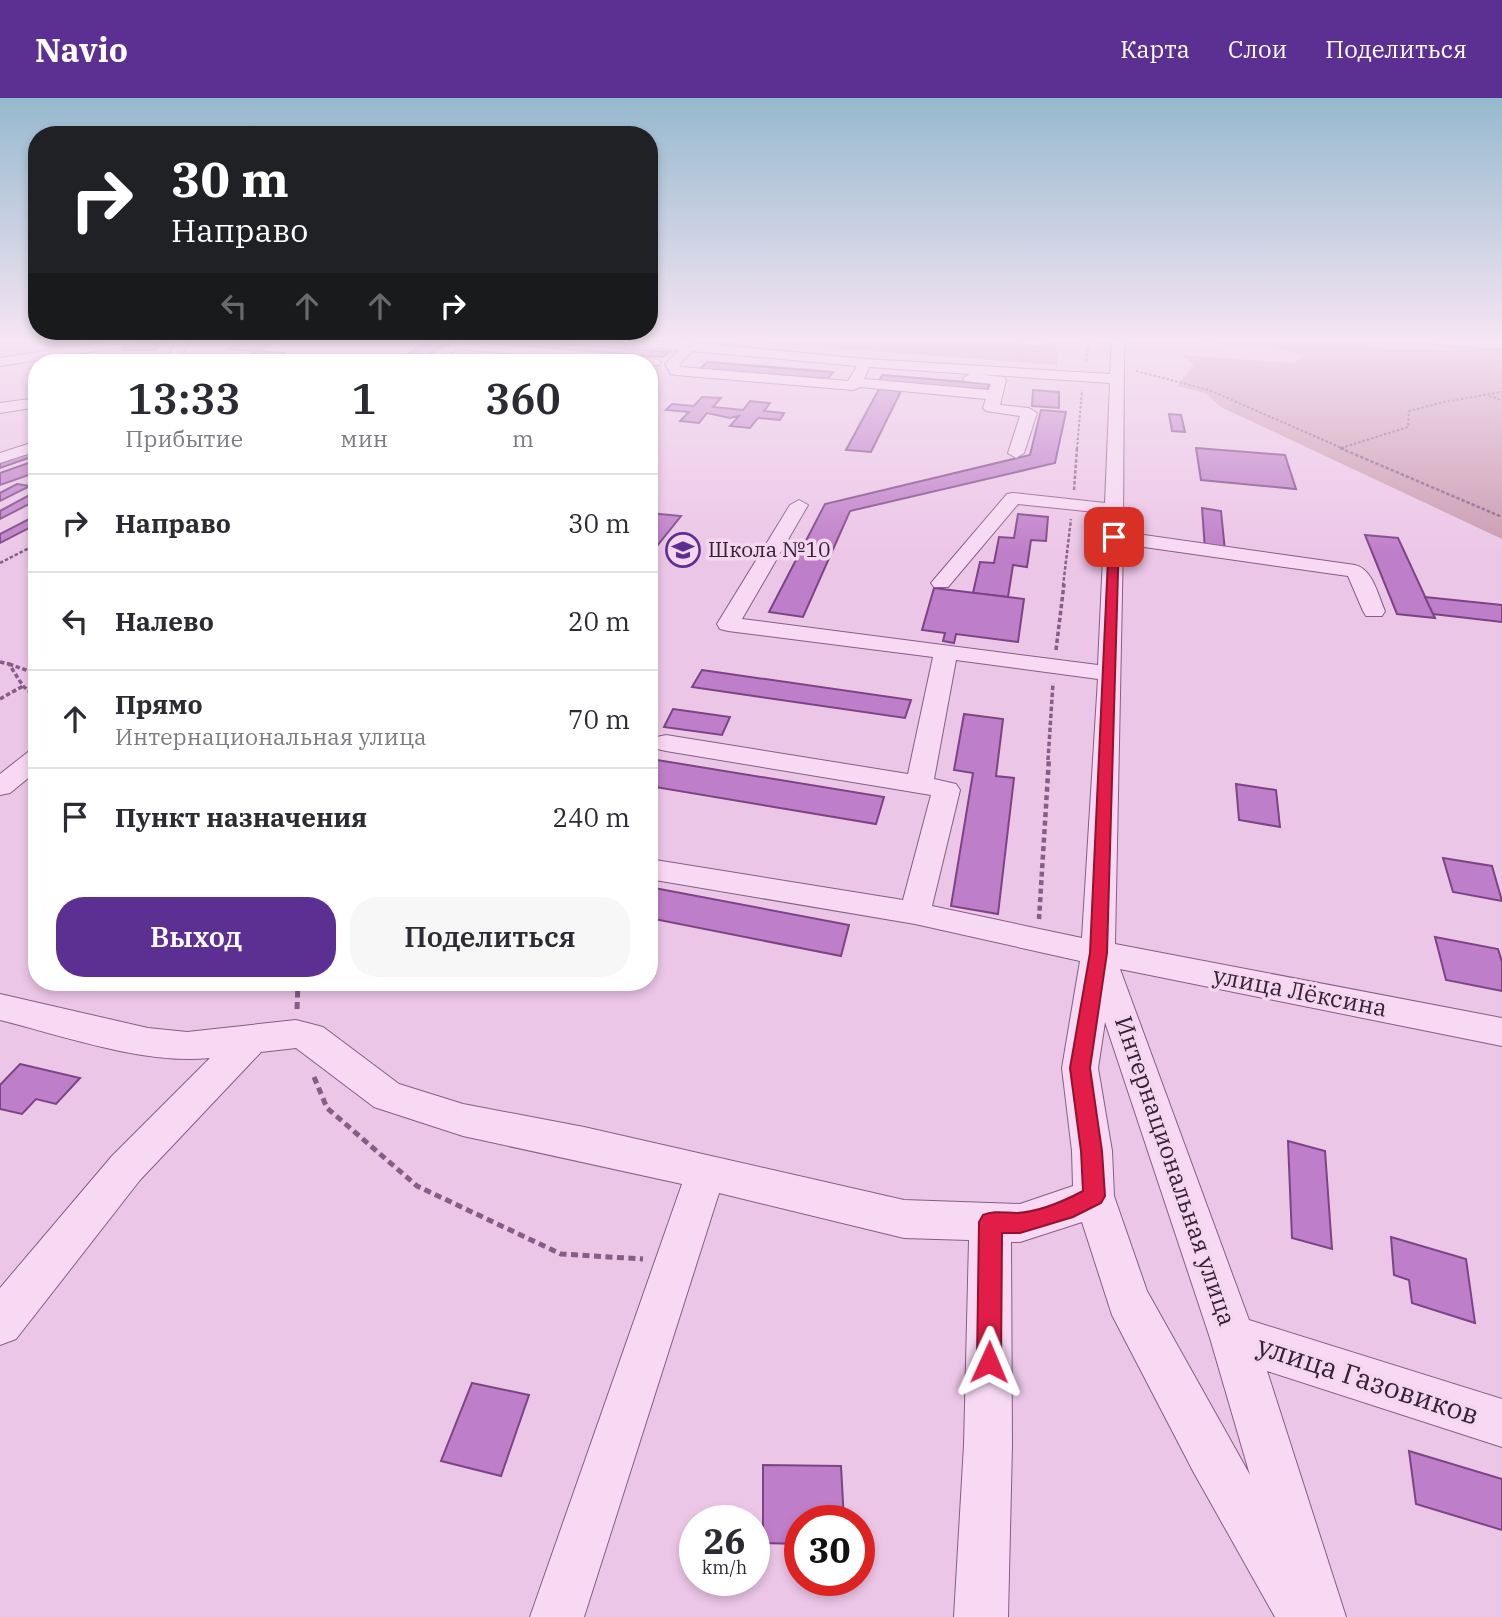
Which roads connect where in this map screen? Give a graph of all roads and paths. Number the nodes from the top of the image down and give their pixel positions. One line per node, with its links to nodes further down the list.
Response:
1 (1015, 412): 8 (street)
2 (1097, 412): 10 (path)
3 (1108, 412): 13 (street, Интернациональная улица)
4 (1262, 412): 6 (path)
5 (1409, 412): 6 (path)
6 (1341, 448): 12 (path)
7 (28, 449): 9 (street)
8 (1016, 453)
9 (0, 458)
10 (1073, 504): 13 (street); 16 (street); 21 (path)
11 (799, 505): 18 (street)
12 (1502, 517)
13 (1114, 523): 17 (street); 23 (street, Интернациональная улица)
14 (28, 549): 15 (path)
15 (0, 563)
16 (941, 583)
17 (1374, 611)
18 (946, 652): 21 (street); 29 (street)
19 (0, 662): 20 (path)
20 (9, 664): 22 (path); 24 (path)
21 (1054, 666): 23 (street); 33 (path)
22 (28, 671)
23 (1110, 674): 34 (street, Интернациональная улица)
24 (23, 686): 25 (path); 26 (path)
25 (28, 690)
26 (0, 699)
27 (666, 743): 29 (street)
28 (28, 765): 30 (street)
29 (919, 784): 32 (street)
30 (0, 788)
31 (658, 870): 32 (street, улица Лёксина)
32 (915, 913): 33 (street, улица Лёксина)
33 (1038, 939): 34 (street, улица Лёксина)
34 (1098, 953): 37 (street, улица Лёксина); 41 (street); 45 (street, Интернациональная улица)
35 (298, 991): 38 (path)
36 (0, 1007): 39 (street)
37 (1502, 1032)
38 (296, 1034): 39 (street); 40 (street); 43 (path)
39 (249, 1041): 44 (street)
40 (706, 1172): 42 (street); 43 (street)
41 (1094, 1196): 42 (street); 49 (street)
42 (990, 1222): 48 (street)
43 (674, 1261): 47 (street)
44 (0, 1323)
45 (1233, 1338): 46 (street, улица Газовиков); 50 (street, Интернациональная улица)
46 (1502, 1423)
47 (557, 1617)
48 (981, 1617)
49 (1305, 1617)
50 (1319, 1617)

